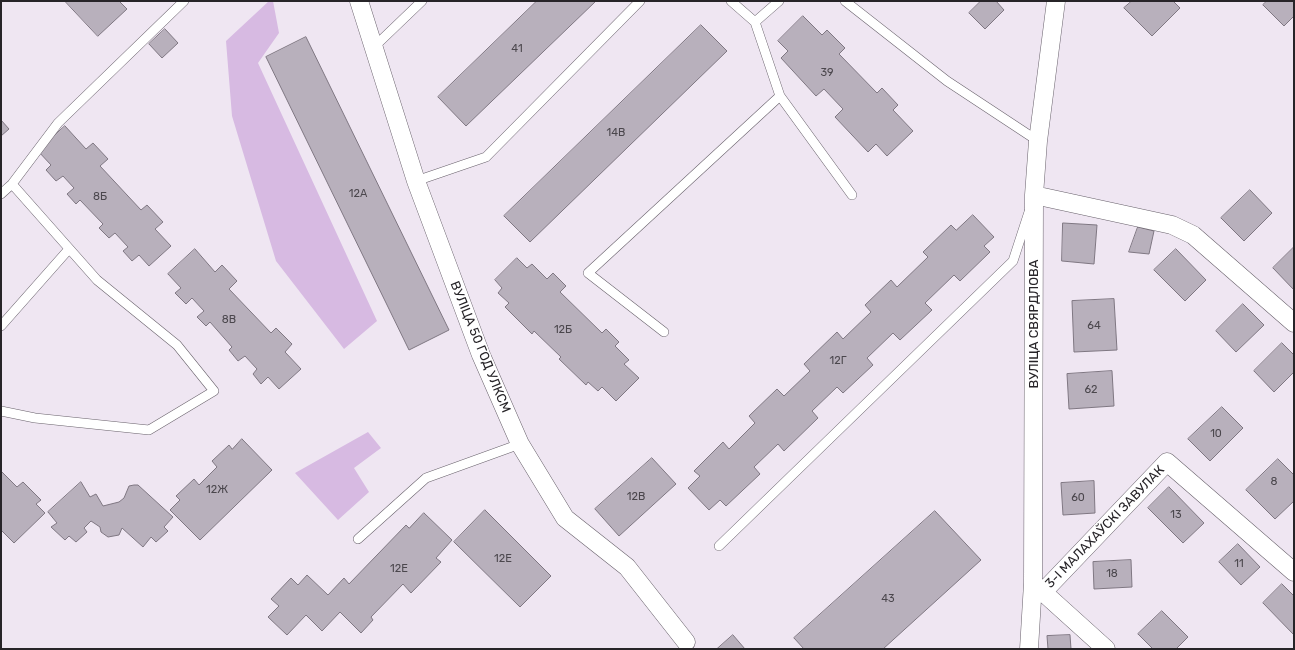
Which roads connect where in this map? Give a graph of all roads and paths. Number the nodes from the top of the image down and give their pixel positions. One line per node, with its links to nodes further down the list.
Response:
1 (184, 1): 14 (lane)
2 (359, 1): 10 (street, ВУЛІЦА 50 ГОД УЛКСМ)
3 (422, 1): 10 (lane)
4 (640, 1): 13 (lane)
5 (731, 1): 9 (lane)
6 (779, 1): 9 (lane)
7 (845, 1): 12 (lane)
8 (1056, 1): 12 (street, ВУЛІЦА СВЯРДЛОВА)
9 (756, 22): 11 (lane)
10 (374, 47): 13 (street, ВУЛІЦА 50 ГОД УЛКСМ)
11 (780, 96): 16 (lane); 21 (lane)
12 (1038, 142): 17 (street, ВУЛІЦА СВЯРДЛОВА)
13 (416, 181): 23 (street, ВУЛІЦА 50 ГОД УЛКСМ)
14 (12, 184): 15 (lane); 18 (lane)
15 (1, 194)
16 (852, 195)
17 (1034, 195): 19 (street); 25 (lane); 27 (street, ВУЛІЦА СВЯРДЛОВА)
18 (70, 249): 20 (lane); 22 (lane)
19 (1294, 323)
20 (1, 326)
21 (664, 332)
22 (1, 411)
23 (520, 444): 24 (lane); 28 (street, ВУЛІЦА 50 ГОД УЛКСМ)
24 (358, 539)
25 (719, 546)
26 (1294, 572): 27 (street, 3-І МАЛАХАЎСКІ ЗАВУЛАК)
27 (1038, 588): 29 (street, ВУЛІЦА СВЯРДЛОВА); 30 (street)
28 (684, 645)
29 (1029, 649)
30 (1106, 649)

